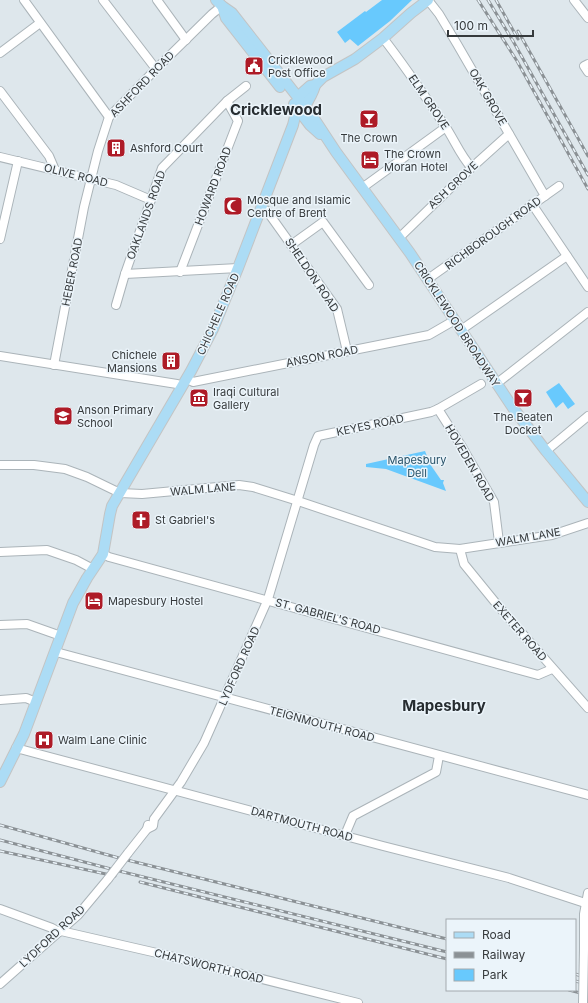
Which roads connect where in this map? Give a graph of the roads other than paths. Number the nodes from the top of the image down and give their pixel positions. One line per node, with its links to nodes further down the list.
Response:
1 (24, 0): 8 (street)
2 (103, 0): 13 (street)
3 (157, 0): 10 (street)
4 (428, 0): 9 (main road); 21 (street, OAK GROVE)
5 (574, 0): 7 (street)
6 (219, 3): 10 (street, ASHFORD ROAD); 18 (main road, CRICKLEWOOD BROADWAY)
7 (588, 18)
8 (40, 23): 11 (street); 19 (street)
9 (383, 38): 18 (main road, CHICHELE ROAD); 20 (street, ELM GROVE)
10 (186, 40): 13 (street, ASHFORD ROAD)
11 (0, 54)
12 (588, 64): 14 (street)
13 (156, 69): 19 (street, ASHFORD ROAD)
14 (588, 72)
15 (246, 86): 17 (street, OAKLANDS ROAD)
16 (0, 91): 25 (street)
17 (227, 102): 30 (street, OAKLANDS ROAD); 38 (street, HOWARD ROAD)
18 (301, 107): 28 (main road, CRICKLEWOOD BROADWAY); 32 (main road, CHICHELE ROAD)
19 (109, 117): 26 (street, ASHFORD ROAD)
20 (446, 127): 24 (street, ELM GROVE); 28 (street)
21 (509, 134): 24 (street, ASH GROVE); 29 (street, OAK GROVE)
22 (0, 157): 23 (street, OLIVE ROAD)
23 (18, 161): 25 (street, OLIVE ROAD); 34 (street)
24 (471, 167): 33 (street, ASH GROVE)
25 (55, 170): 26 (street, OLIVE ROAD)
26 (92, 179): 30 (street, OLIVE ROAD); 49 (street, HEBER ROAD)
27 (559, 186): 29 (street, RICHBOROUGH ROAD)
28 (362, 188): 33 (main road, CRICKLEWOOD BROADWAY)
29 (545, 196): 31 (street, RICHBOROUGH ROAD)
30 (151, 200): 39 (street, OAKLANDS ROAD)
31 (532, 204): 36 (street); 40 (street, RICHBOROUGH ROAD)
32 (261, 208): 35 (street, SHELDON ROAD); 37 (main road, CHICHELE ROAD)
33 (398, 238): 40 (main road, CRICKLEWOOD BROADWAY)
34 (0, 239)
35 (291, 245): 41 (street); 47 (street, SHELDON ROAD)
36 (567, 256): 42 (street); 46 (street)
37 (238, 268): 38 (street); 50 (main road, CHICHELE ROAD)
38 (180, 272): 39 (street)
39 (125, 274): 43 (street, OAKLANDS ROAD)
40 (428, 279): 45 (main road, CRICKLEWOOD BROADWAY)
41 (368, 285)
42 (588, 287)
43 (116, 305)
44 (588, 312): 52 (street)
45 (455, 320): 46 (main road, CRICKLEWOOD BROADWAY); 47 (street, ANSON ROAD)
46 (461, 330): 52 (main road, CRICKLEWOOD BROADWAY)
47 (347, 351): 50 (street, ANSON ROAD)
48 (0, 356): 49 (street, ANSON ROAD)
49 (54, 365): 50 (street, ANSON ROAD)
50 (185, 382): 57 (main road, CHICHELE ROAD)
51 (481, 384): 53 (street, KEYES ROAD)
52 (496, 384): 55 (main road, CRICKLEWOOD BROADWAY)
53 (438, 409): 58 (street, KEYES ROAD); 61 (street, HOVEDEN ROAD)
54 (588, 416): 55 (street)
55 (546, 451): 59 (main road, CRICKLEWOOD BROADWAY)
56 (0, 466): 57 (street)
57 (120, 493): 58 (street, WALM LANE); 64 (main road)
58 (298, 501): 62 (street, WALM LANE); 66 (street, LYDFORD ROAD)
59 (588, 502)
60 (588, 523): 61 (street, WALM LANE)
61 (499, 542): 62 (street, WALM LANE)
62 (460, 549): 70 (street, EXETER ROAD)
63 (0, 552): 65 (street)
64 (103, 554): 65 (main road); 66 (street, ST. GABRIEL'S ROAD)
65 (94, 569): 68 (main road)
66 (268, 600): 70 (street, ST. GABRIEL'S ROAD); 71 (street, LYDFORD ROAD)
67 (0, 625): 68 (street)
68 (61, 636): 69 (main road)
69 (56, 652): 71 (street, TEIGNMOUTH ROAD); 73 (main road)
70 (552, 669): 74 (street, EXETER ROAD)
71 (224, 698): 76 (street, TEIGNMOUTH ROAD); 78 (street, LYDFORD ROAD)
72 (0, 700): 73 (street)
73 (36, 702): 75 (main road)
74 (588, 708)
75 (16, 748): 77 (main road); 78 (street, DARTMOUTH ROAD)
76 (439, 756): 79 (street, TEIGNMOUTH ROAD); 80 (street)
77 (0, 782)
78 (174, 791): 80 (street, DARTMOUTH ROAD); 84 (street, LYDFORD ROAD, bridge)
79 (588, 795)
80 (345, 835): 82 (street, DARTMOUTH ROAD)
81 (588, 892): 82 (street)
82 (587, 903): 87 (street, bridge)
83 (0, 910): 84 (street, CHATSWORTH ROAD)
84 (60, 931): 85 (street, LYDFORD ROAD); 86 (street, CHATSWORTH ROAD)
85 (0, 984)
86 (358, 1003)
87 (583, 1003)

